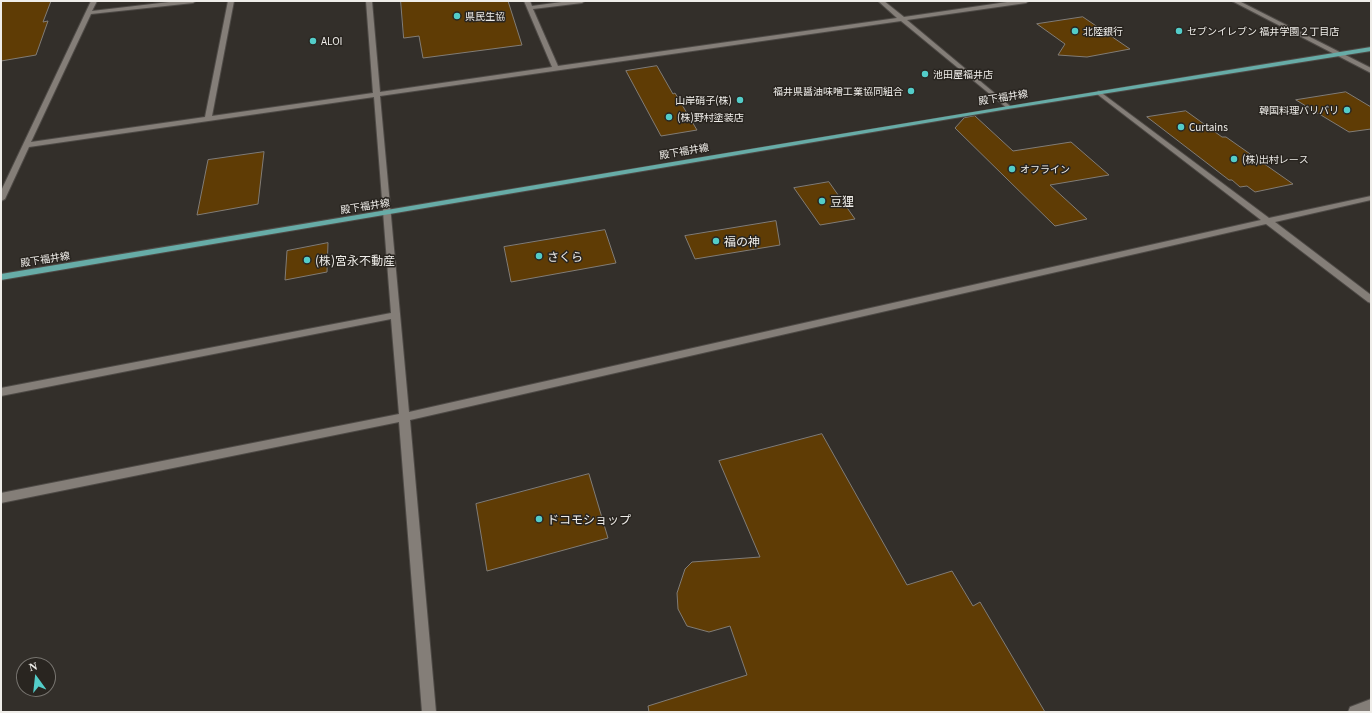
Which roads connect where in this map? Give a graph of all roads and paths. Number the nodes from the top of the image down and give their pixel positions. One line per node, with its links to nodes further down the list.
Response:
1 (94, 1): 12 (street)
2 (193, 1): 12 (street)
3 (231, 1): 21 (street)
4 (369, 1): 19 (street)
5 (527, 1): 11 (street)
6 (582, 1): 11 (street)
7 (881, 1): 13 (street)
8 (1026, 1): 10 (street)
9 (1235, 1): 15 (street)
10 (1008, 2): 13 (street)
11 (530, 8): 16 (street)
12 (88, 13): 22 (street)
13 (903, 19): 16 (street); 20 (street)
14 (1371, 49): 15 (main road, 殿下福井線)
15 (1338, 53): 17 (street); 18 (main road, 殿下福井線)
16 (556, 70): 19 (street)
17 (1371, 70)
18 (1099, 93): 20 (main road, 殿下福井線); 26 (street)
19 (377, 95): 21 (street); 25 (street)
20 (1008, 107): 25 (main road, 殿下福井線)
21 (208, 120): 22 (street)
22 (26, 145): 24 (street)
23 (1371, 198): 26 (street)
24 (1, 199)
25 (388, 213): 27 (main road, 殿下福井線); 29 (street)
26 (1269, 222): 28 (street); 31 (street)
27 (1, 277)
28 (1371, 300)
29 (396, 315): 30 (street); 31 (street)
30 (1, 392)
31 (405, 417): 32 (street); 34 (street)
32 (1, 498)
33 (1371, 706): 35 (street)
34 (429, 712)
35 (1355, 712)

